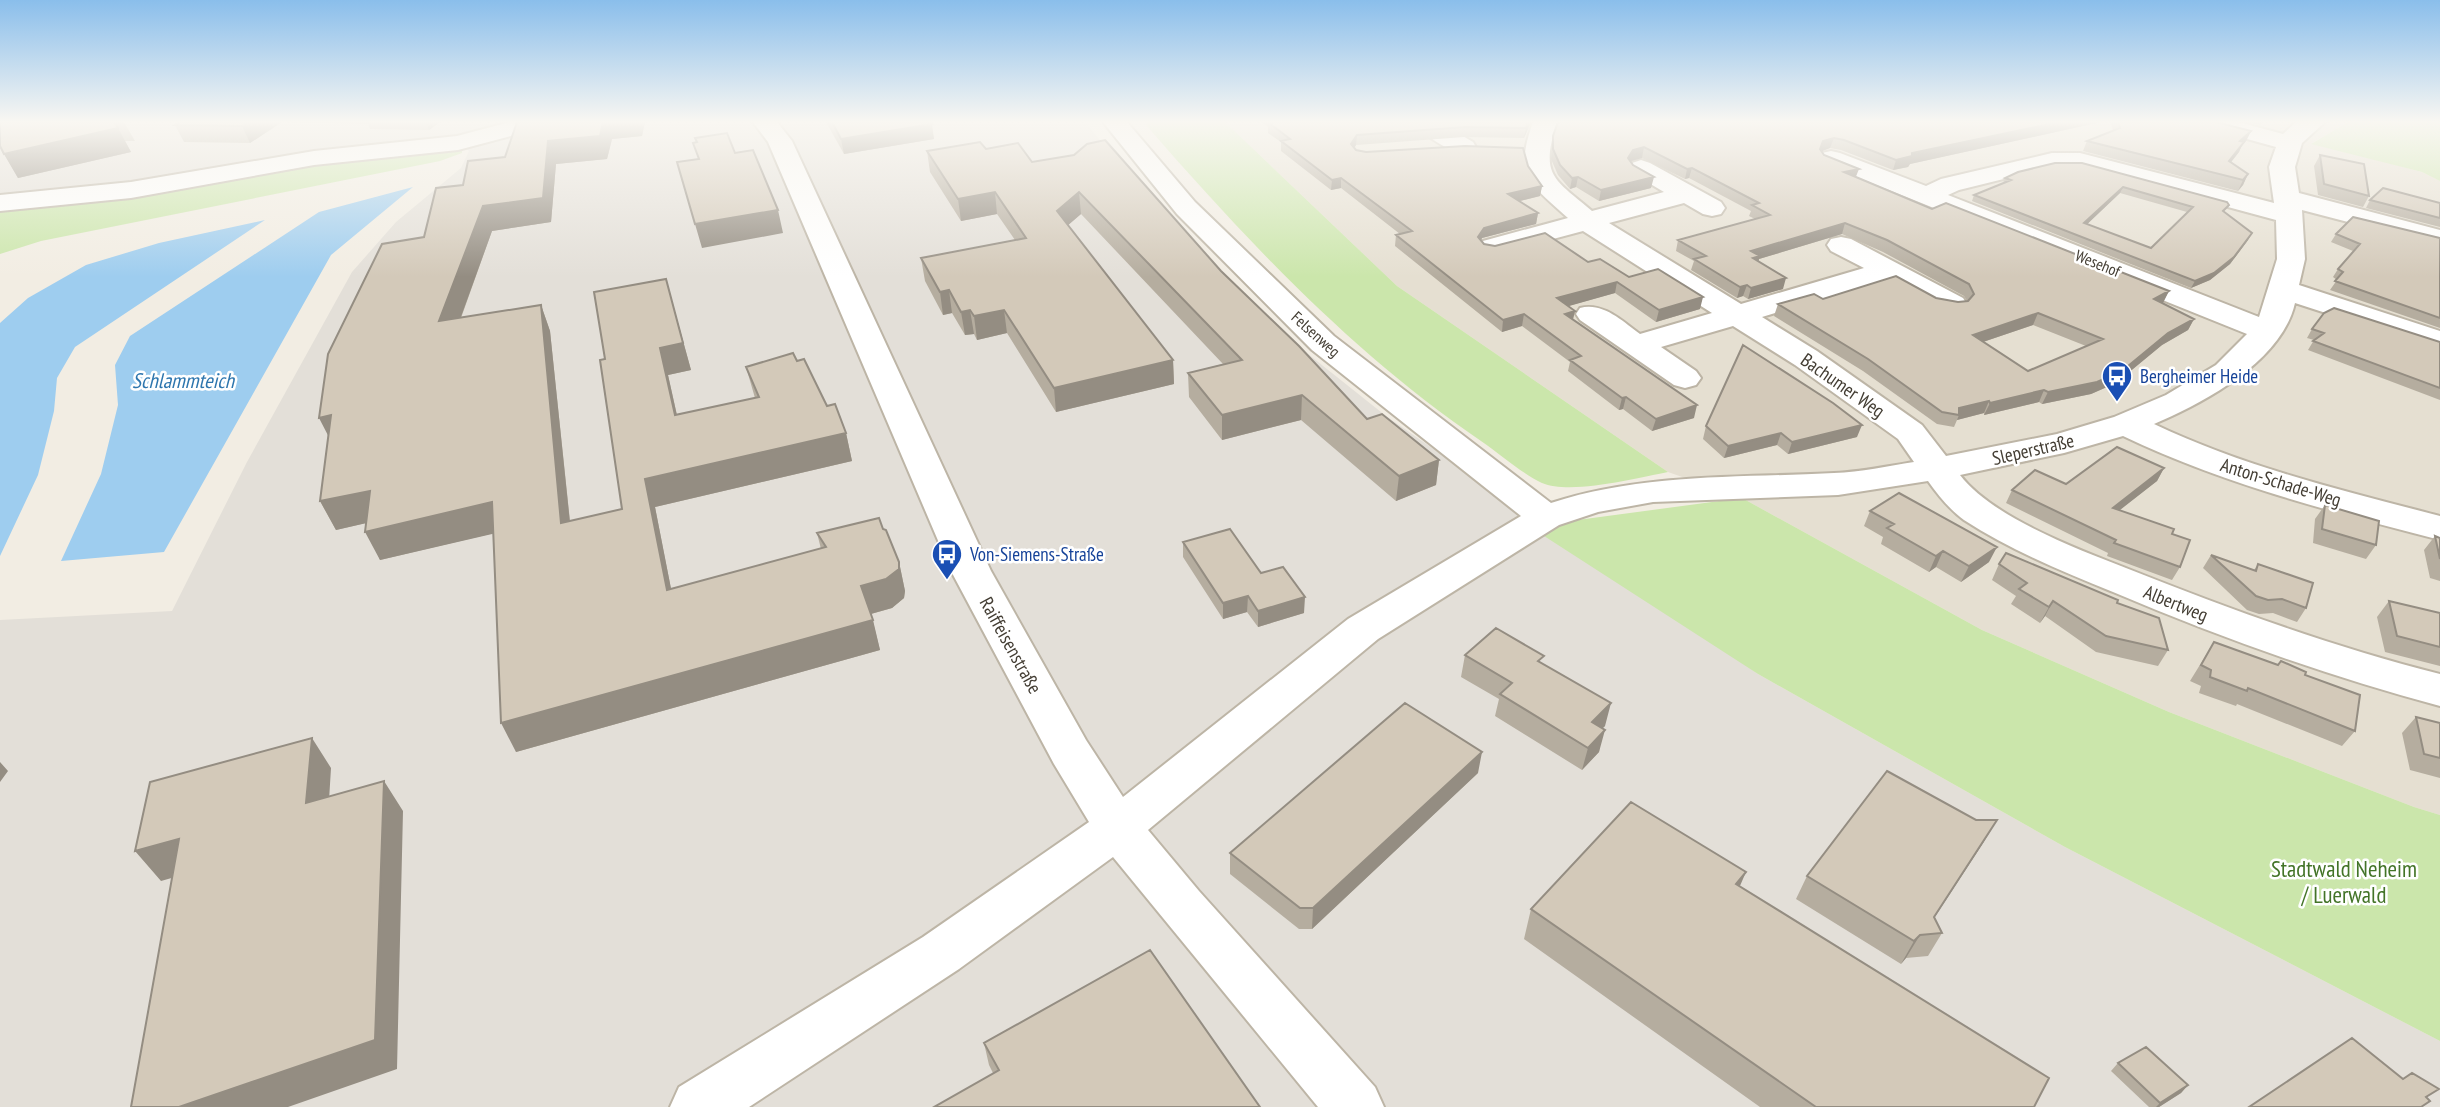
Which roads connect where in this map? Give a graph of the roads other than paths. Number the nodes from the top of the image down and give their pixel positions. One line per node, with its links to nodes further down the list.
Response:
1 (224, 174): 12 (street)
2 (795, 174): 35 (street, Raiffeisenstraße)
3 (1158, 174): 32 (street, Felsenweg)
4 (1539, 174): 15 (street, Bachumer Weg)
5 (1651, 174): 10 (street)
6 (1872, 174): 11 (street, Wesehof)
7 (1997, 174): 11 (street)
8 (2139, 174): 13 (street)
9 (2283, 174): 13 (street, Sleperstraße)
10 (1686, 194): 14 (street); 15 (street)
11 (1929, 195): 26 (street, Wesehof)
12 (0, 203)
13 (2288, 207): 17 (street); 22 (street, Sleperstraße)
14 (1712, 208)
15 (1588, 222): 19 (street); 25 (street, Bachumer Weg)
16 (1468, 229): 19 (street)
17 (2440, 238)
18 (1841, 245): 21 (street)
19 (1493, 247): 20 (street)
20 (1522, 268)
21 (1889, 271): 23 (street); 25 (street)
22 (2284, 290): 26 (street, Sleperstraße); 27 (street)
23 (1952, 304)
24 (1591, 314): 28 (street)
25 (1736, 316): 28 (street); 31 (street, Bachumer Weg)
26 (2267, 331): 30 (street, Sleperstraße)
27 (2440, 341)
28 (1635, 345): 29 (street)
29 (1685, 378)
30 (2126, 424): 31 (street, Sleperstraße); 33 (street, Anton-Schade-Weg)
31 (1937, 469): 32 (street, Sleperstraße); 34 (street, Albertweg)
32 (1546, 517): 35 (street)
33 (2440, 528)
34 (2440, 690)
35 (1118, 828): 36 (street); 37 (street, Raiffeisenstraße)
36 (699, 1107)
37 (1355, 1107)

